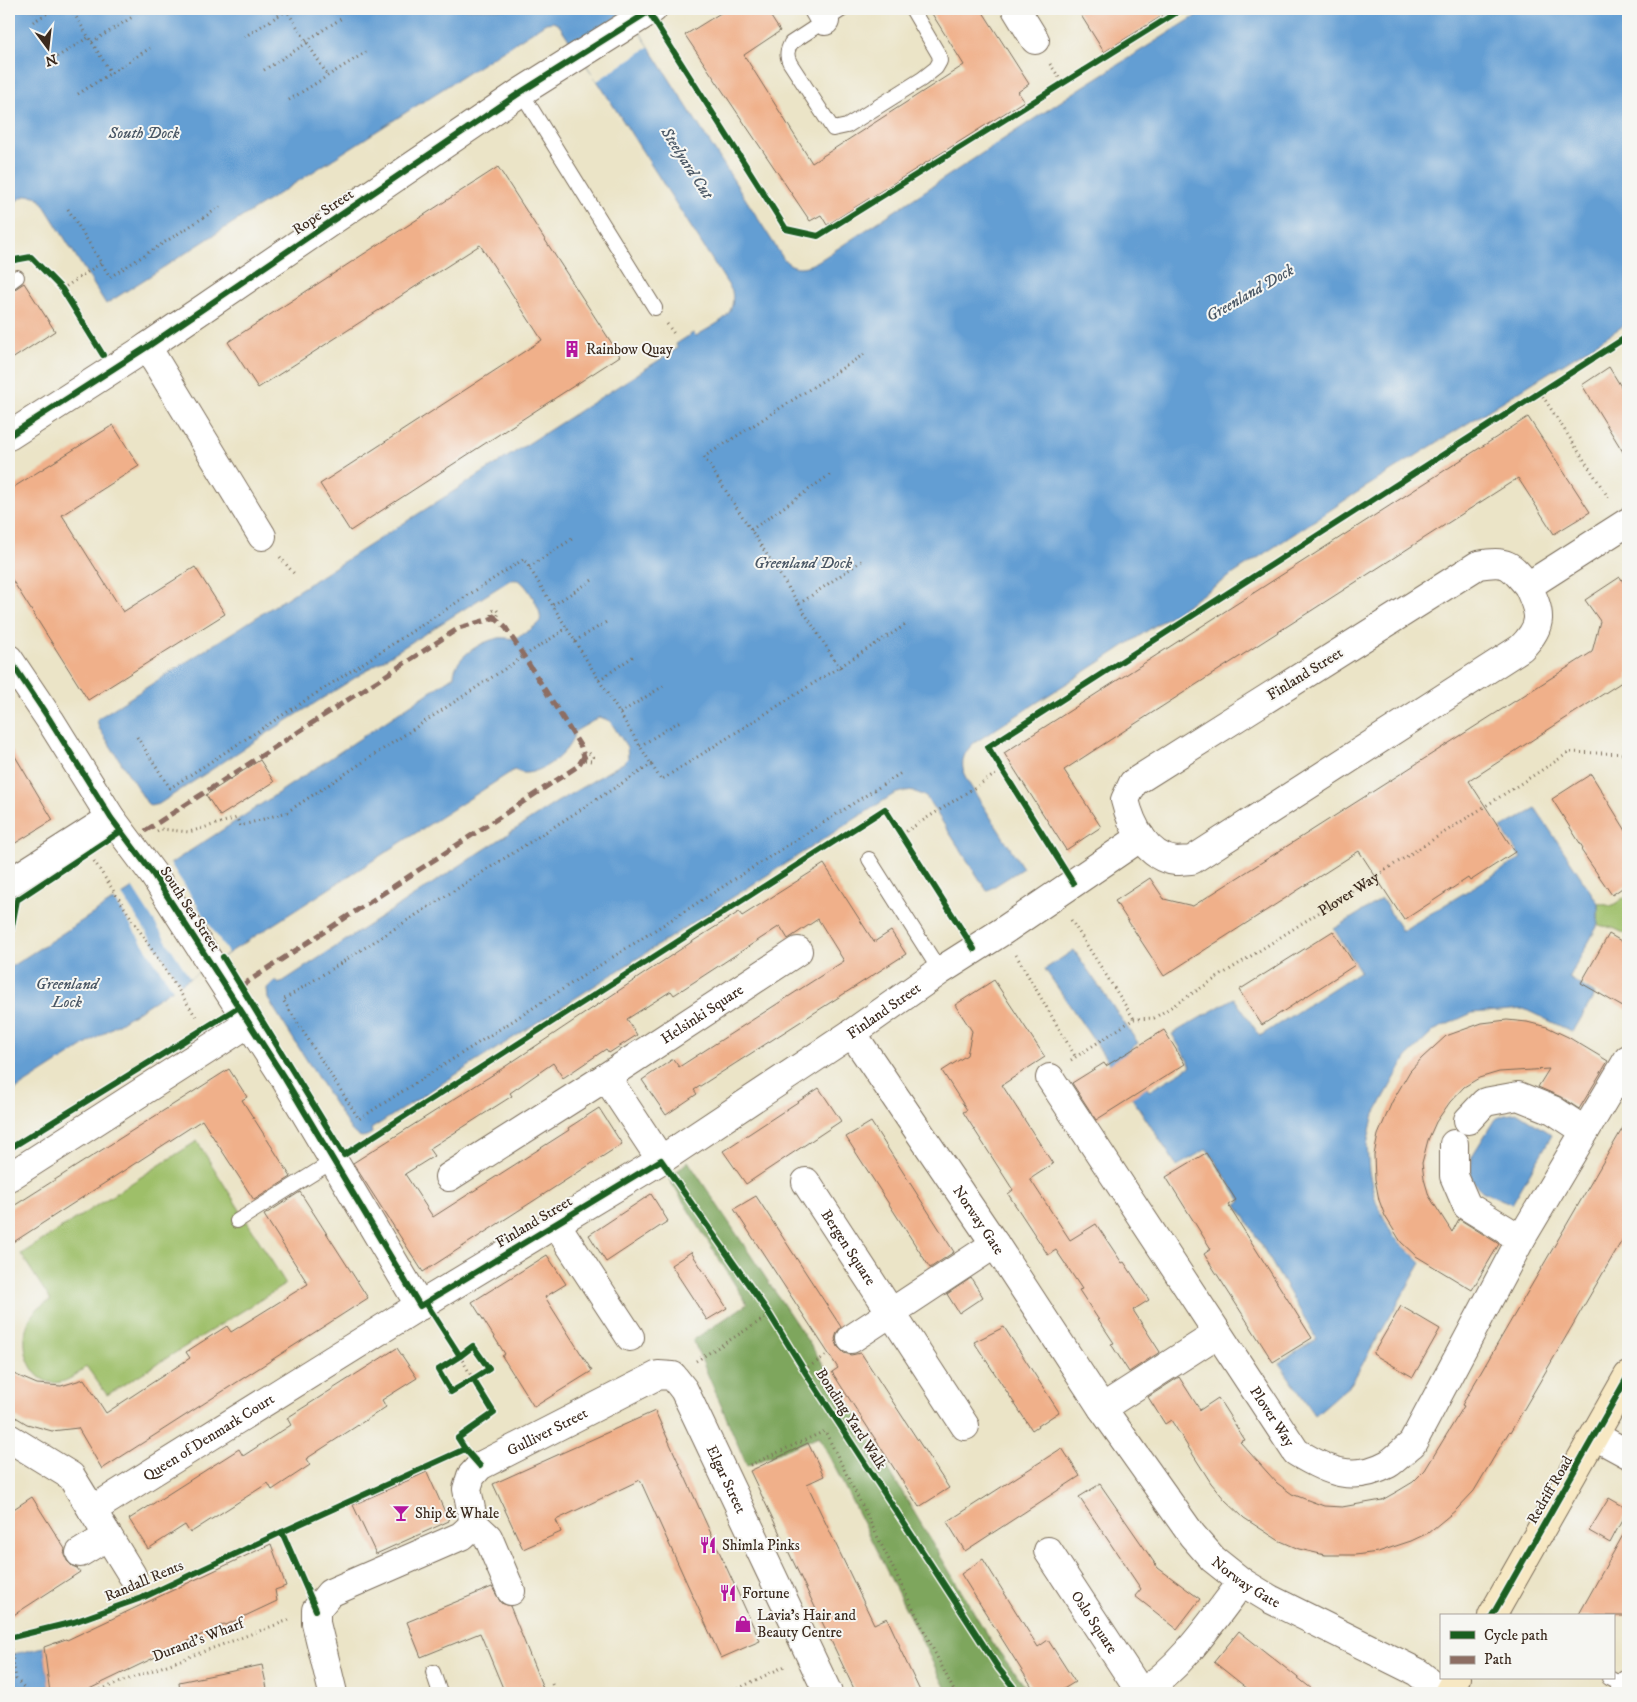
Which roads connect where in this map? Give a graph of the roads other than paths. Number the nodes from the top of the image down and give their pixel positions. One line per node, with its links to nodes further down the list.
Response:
1 (912, 9): 4 (lane)
2 (1016, 9): 5 (street)
3 (646, 13): 6 (street, Rope Street)
4 (829, 13)
5 (1035, 40)
6 (522, 92): 7 (lane); 8 (street, Rope Street)
7 (655, 308)
8 (147, 347): 9 (street, Rope Street); 11 (street)
9 (9, 436)
10 (1626, 527): 12 (street)
11 (262, 536)
12 (1528, 586): 15 (street, Finland Street); 15 (street, Finland Street)
13 (9, 659): 14 (street, South Sea Street)
14 (111, 818): 17 (street); 20 (street, South Sea Street)
15 (1140, 837): 19 (street, Finland Street)
16 (869, 859): 19 (lane)
17 (9, 883)
18 (798, 951): 23 (street, Helsinki Square)
19 (940, 971): 21 (street, Finland Street)
20 (249, 1023): 29 (street, South Sea Street); 30 (street)
21 (852, 1033): 28 (street, Finland Street); 36 (street, Norway Gate)
22 (1628, 1059): 26 (street, Plover Way)
23 (606, 1077): 28 (street); 31 (street, Helsinki Square)
24 (1050, 1078): 39 (street, Plover Way)
25 (1468, 1120): 26 (street)
26 (1585, 1131): 35 (street, Plover Way)
27 (1454, 1144): 35 (street)
28 (662, 1160): 34 (street, Finland Street)
29 (333, 1161): 33 (lane); 37 (street, South Sea Street)
30 (9, 1177)
31 (449, 1177)
32 (806, 1182): 38 (street, Bergen Square)
33 (237, 1221)
34 (556, 1224): 37 (street, Finland Street); 40 (street)
35 (1522, 1239): 39 (street, Plover Way)
36 (995, 1244): 38 (street); 44 (street, Norway Gate)
37 (420, 1306): 49 (street, Queen of Denmark Court)
38 (891, 1313): 41 (street); 45 (street, Bergen Square)
39 (1217, 1334): 44 (street)
40 (630, 1338)
41 (851, 1339)
42 (673, 1376): 50 (street, Gulliver Street); 63 (street, Elgar Street)
43 (1628, 1376): 46 (main road, Redriff Road)
44 (1102, 1408): 55 (street, Norway Gate)
45 (965, 1426)
46 (1595, 1436): 48 (street); 57 (main road, Redriff Road)
47 (9, 1438): 49 (street)
48 (1628, 1454)
49 (92, 1510): 51 (street)
50 (474, 1524): 56 (street); 61 (street)
51 (108, 1536): 53 (street); 54 (street)
52 (1048, 1551): 60 (street, Oslo Square)
53 (80, 1553)
54 (132, 1574)
55 (1242, 1582): 60 (street, Oslo Square); 64 (street, Norway Gate)
56 (511, 1591)
57 (1493, 1614)
58 (433, 1672): 62 (lane)
59 (1455, 1680): 65 (main road)
60 (1147, 1692)
61 (333, 1693)
62 (440, 1693)
63 (828, 1693)
64 (1443, 1693)
65 (1448, 1693)

